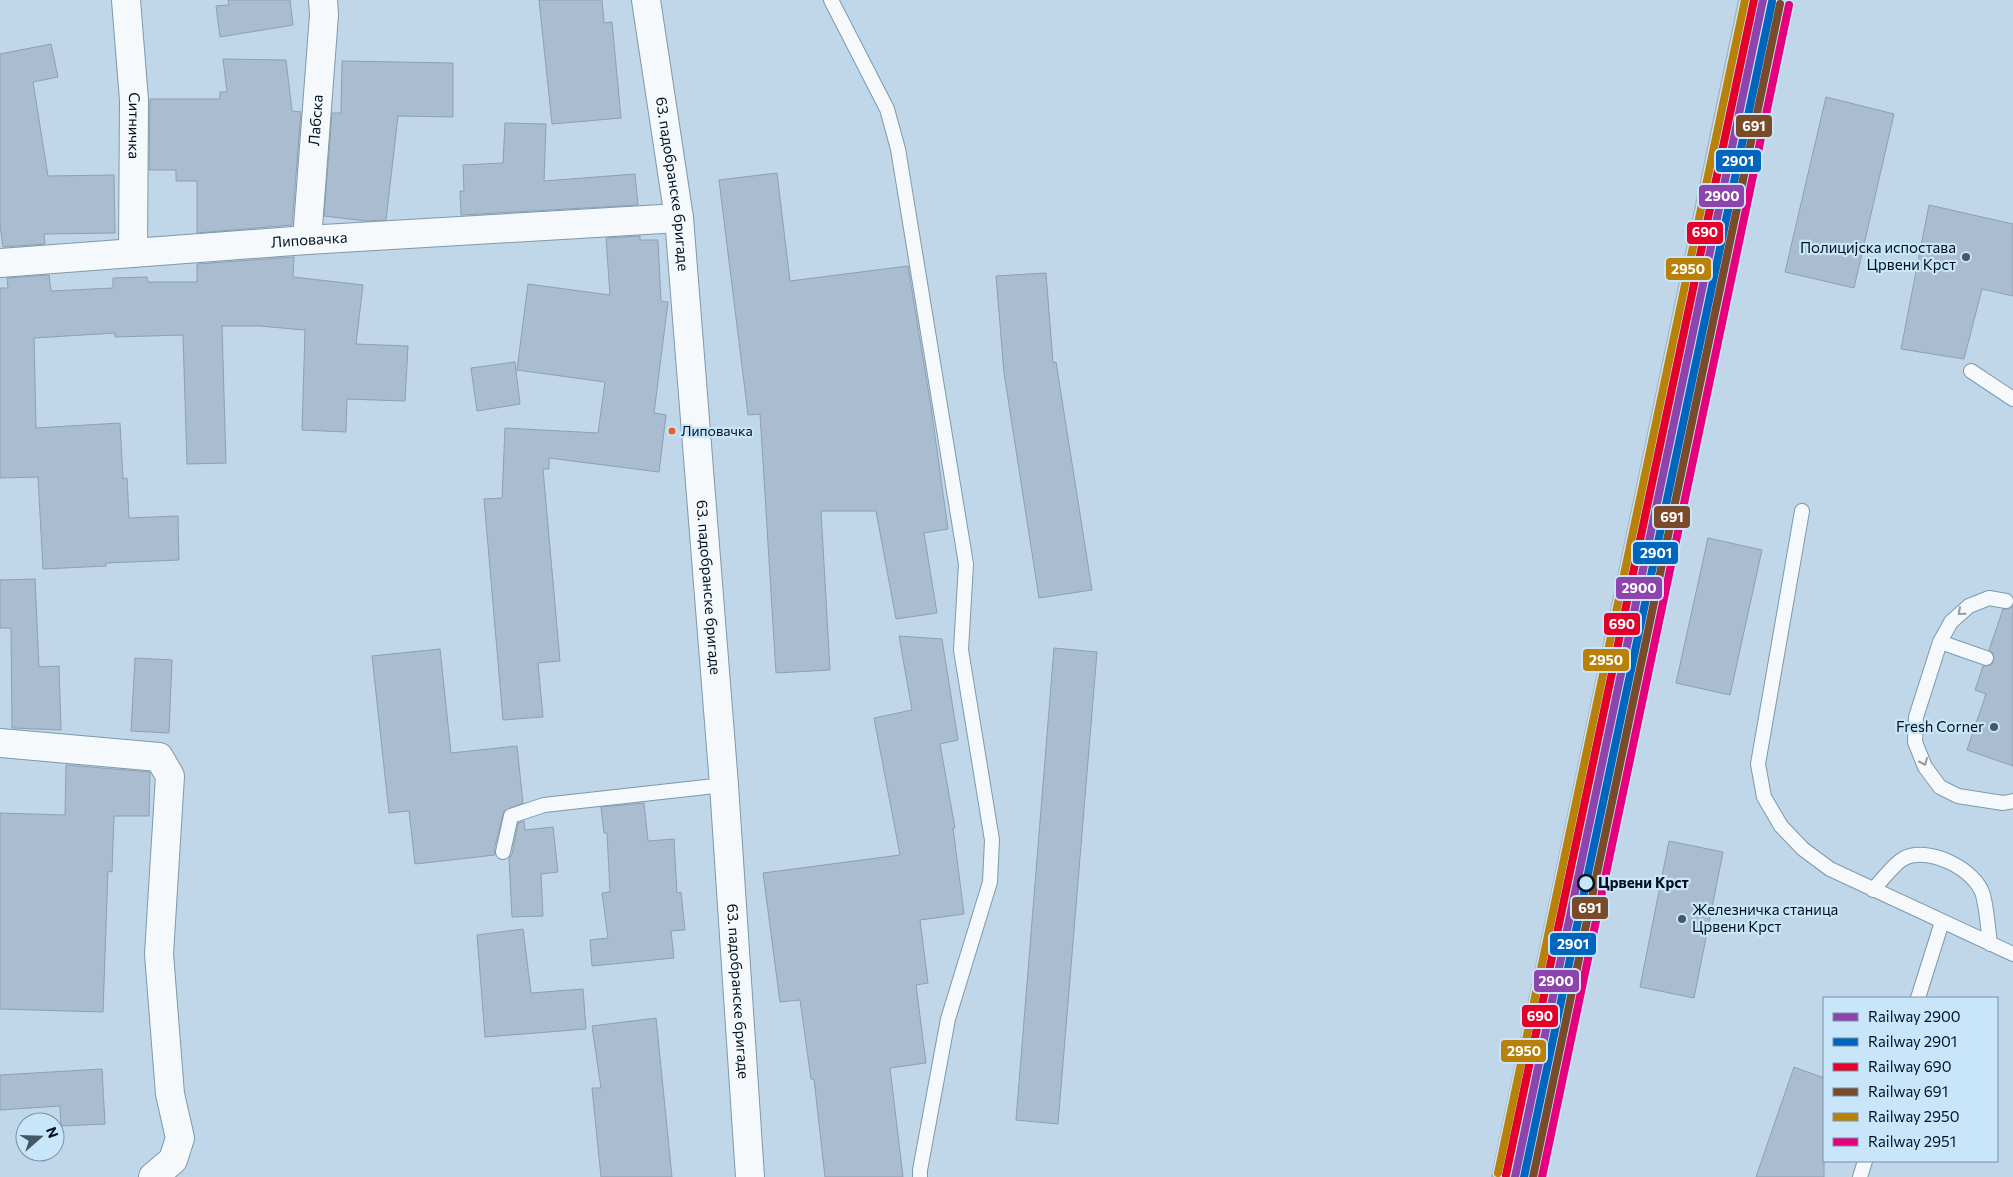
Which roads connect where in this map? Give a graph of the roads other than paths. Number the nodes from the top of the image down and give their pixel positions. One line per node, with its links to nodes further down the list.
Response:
1 (126, 0): 7 (street, Ситничка)
2 (323, 0): 6 (street, Лабска)
3 (646, 0): 5 (street, 63. падобранске бригаде)
4 (831, 0): 27 (lane)
5 (680, 218): 6 (street, Липовачка); 16 (street, 63. падобранске бригаде)
6 (307, 240): 7 (street, Липовачка)
7 (133, 253): 8 (street, Липовачка)
8 (0, 263)
9 (1971, 371): 10 (lane)
10 (2013, 399)
11 (1802, 512): 19 (lane)
12 (2006, 600): 13 (lane, one-way to 13)
13 (1940, 642): 14 (lane); 17 (lane, one-way to 17)
14 (1986, 658)
15 (0, 742): 25 (street)
16 (724, 785): 18 (lane); 26 (street, 63. падобранске бригаде)
17 (2013, 802)
18 (503, 852)
19 (1874, 890): 20 (lane); 21 (lane)
20 (1942, 922): 21 (lane); 23 (lane)
21 (1990, 944): 22 (lane)
22 (2013, 954)
23 (1918, 997)
24 (1865, 1162): 28 (lane)
25 (153, 1177)
26 (750, 1177)
27 (920, 1177)
28 (1860, 1177)

